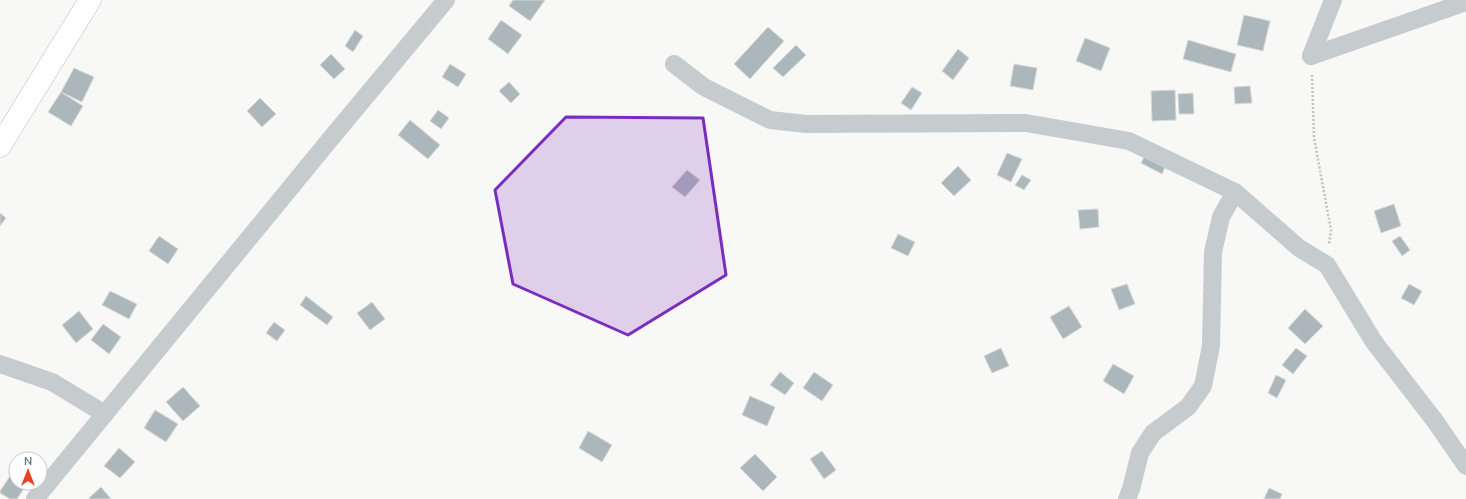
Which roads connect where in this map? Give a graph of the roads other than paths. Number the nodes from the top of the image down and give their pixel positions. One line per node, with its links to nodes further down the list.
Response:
1 (90, 0): 6 (main road)
2 (446, 0): 9 (street)
3 (1333, 0): 4 (street)
4 (1466, 2)
5 (674, 64): 7 (street)
6 (0, 146)
7 (1235, 192): 10 (street); 12 (street)
8 (0, 364): 9 (street)
9 (105, 414): 11 (street)
10 (1466, 466)
11 (35, 499)
12 (1127, 499)

